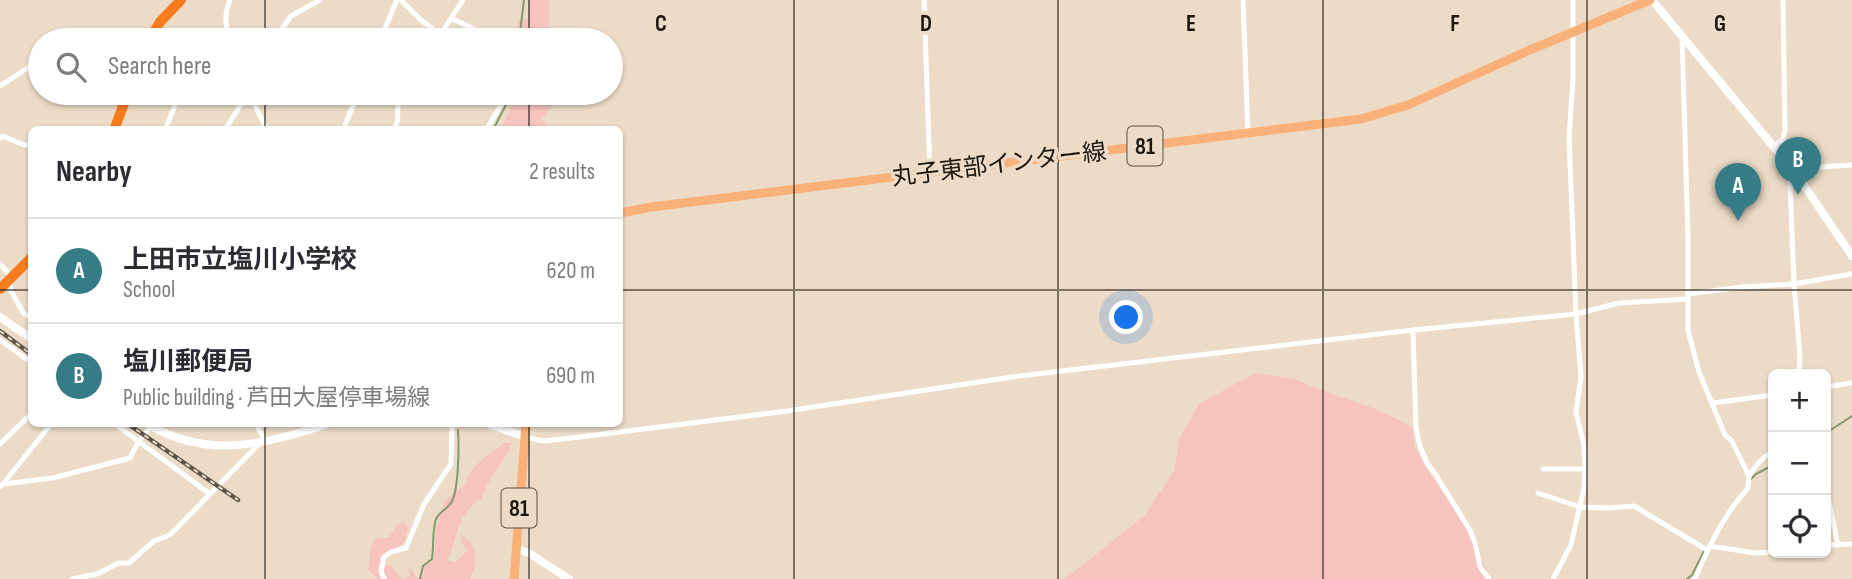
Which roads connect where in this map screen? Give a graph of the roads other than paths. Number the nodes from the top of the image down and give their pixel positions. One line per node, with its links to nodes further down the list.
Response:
1 (181, 0): 12 (highway)
2 (230, 0): 13 (street)
3 (320, 0): 14 (street)
4 (399, 0): 15 (street); 16 (street)
5 (463, 0): 11 (street)
6 (924, 0): 42 (street)
7 (1243, 0): 37 (street)
8 (1573, 0): 19 (street)
9 (1651, 0): 19 (main road, 丸子東部インター線 / 81); 20 (main road)
10 (1783, 0): 40 (street)
11 (451, 18): 17 (street); 18 (street)
12 (158, 27)
13 (225, 28)
14 (282, 28)
15 (386, 28)
16 (429, 28)
17 (444, 28)
18 (472, 28)
19 (1574, 32): 37 (main road, 丸子東部インター線 / 81); 53 (street)
20 (1682, 36): 40 (main road); 52 (street)
21 (28, 68): 22 (street)
22 (0, 86)
23 (123, 105): 30 (highway)
24 (175, 105): 31 (street)
25 (241, 105): 32 (street)
26 (255, 105): 33 (street)
27 (353, 105): 34 (street)
28 (398, 105): 35 (street)
29 (501, 105): 36 (street)
30 (116, 126)
31 (167, 126)
32 (228, 126)
33 (265, 126)
34 (345, 126)
35 (395, 126)
36 (488, 126)
37 (1248, 133): 42 (main road, 丸子東部インター線 / 81)
38 (0, 138): 39 (street)
39 (28, 144)
40 (1773, 147): 43 (main road)
41 (1852, 165): 43 (street)
42 (930, 173): 44 (main road, 丸子東部インター線 / 81)
43 (1797, 175): 45 (main road); 50 (street)
44 (623, 212)
45 (1852, 256)
46 (28, 261): 49 (highway)
47 (0, 264): 49 (street)
48 (1852, 274): 50 (street)
49 (11, 276): 51 (highway); 54 (street)
50 (1794, 284): 52 (street); 60 (street)
51 (0, 289)
52 (1688, 296): 53 (street); 64 (street)
53 (1576, 314): 56 (street); 81 (street)
54 (28, 316)
55 (0, 317): 57 (main road)
56 (1413, 330): 75 (street); 99 (street)
57 (28, 336)
58 (0, 340): 59 (street)
59 (28, 360)
60 (1799, 369)
61 (1852, 383): 62 (street)
62 (1831, 386)
63 (1768, 396): 64 (street)
64 (1713, 403): 82 (street)
65 (28, 417): 78 (street)
66 (49, 427): 83 (street)
67 (119, 427): 76 (street)
68 (149, 427): 76 (street)
69 (157, 427): 77 (main road)
70 (257, 427): 77 (street)
71 (318, 427): 77 (main road)
72 (452, 427): 96 (street)
73 (497, 427): 75 (main road)
74 (526, 427): 75 (main road, 81)
75 (524, 437): 92 (main road, 81)
76 (139, 442): 83 (street); 85 (street)
77 (263, 443): 85 (street)
78 (0, 444)
79 (1768, 454): 82 (street)
80 (1543, 469): 81 (street)
81 (1585, 469): 87 (street)
82 (1749, 476): 91 (street)
83 (1, 487)
84 (1538, 493): 87 (street)
85 (210, 494): 95 (street)
86 (1827, 495): 90 (street)
87 (1580, 507): 91 (street); 100 (street)
88 (1852, 544): 90 (street)
89 (1831, 545): 90 (street)
90 (1838, 545)
91 (1709, 548): 93 (street); 94 (street)
92 (517, 549): 97 (main road, 81); 98 (main road)
93 (1768, 552)
94 (1696, 578)
95 (72, 579)
96 (384, 579)
97 (514, 579)
98 (569, 579)
99 (1489, 579)
100 (1553, 579)

